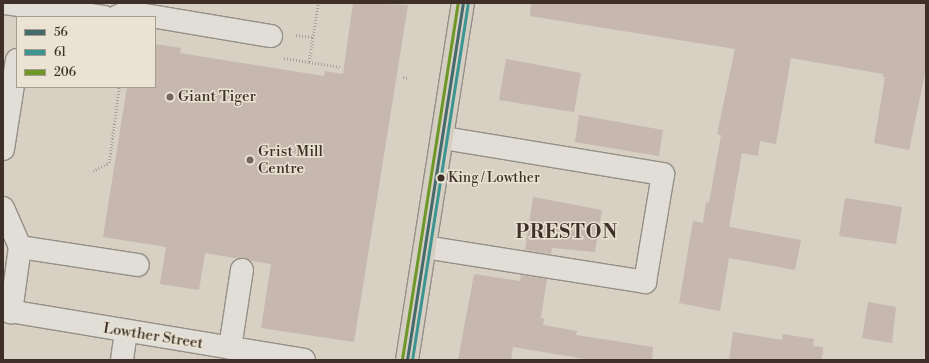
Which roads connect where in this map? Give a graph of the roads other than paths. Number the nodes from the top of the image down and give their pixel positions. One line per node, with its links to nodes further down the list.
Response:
1 (464, 3): 9 (main road)
2 (18, 9): 3 (street)
3 (93, 16)
4 (118, 16): 5 (street)
5 (152, 16)
6 (156, 17): 7 (street)
7 (271, 36)
8 (16, 66): 10 (street)
9 (443, 138): 13 (main road); 13 (street)
10 (3, 149)
11 (3, 208): 12 (street)
12 (20, 247): 14 (street); 16 (street)
13 (425, 247): 21 (main road)
14 (138, 265)
15 (242, 270): 18 (street)
16 (7, 311): 17 (street, Lowther Street)
17 (126, 331): 18 (street, Lowther Street); 19 (street)
18 (230, 348): 20 (street, Lowther Street)
19 (122, 360)
20 (304, 360)
21 (407, 360)

